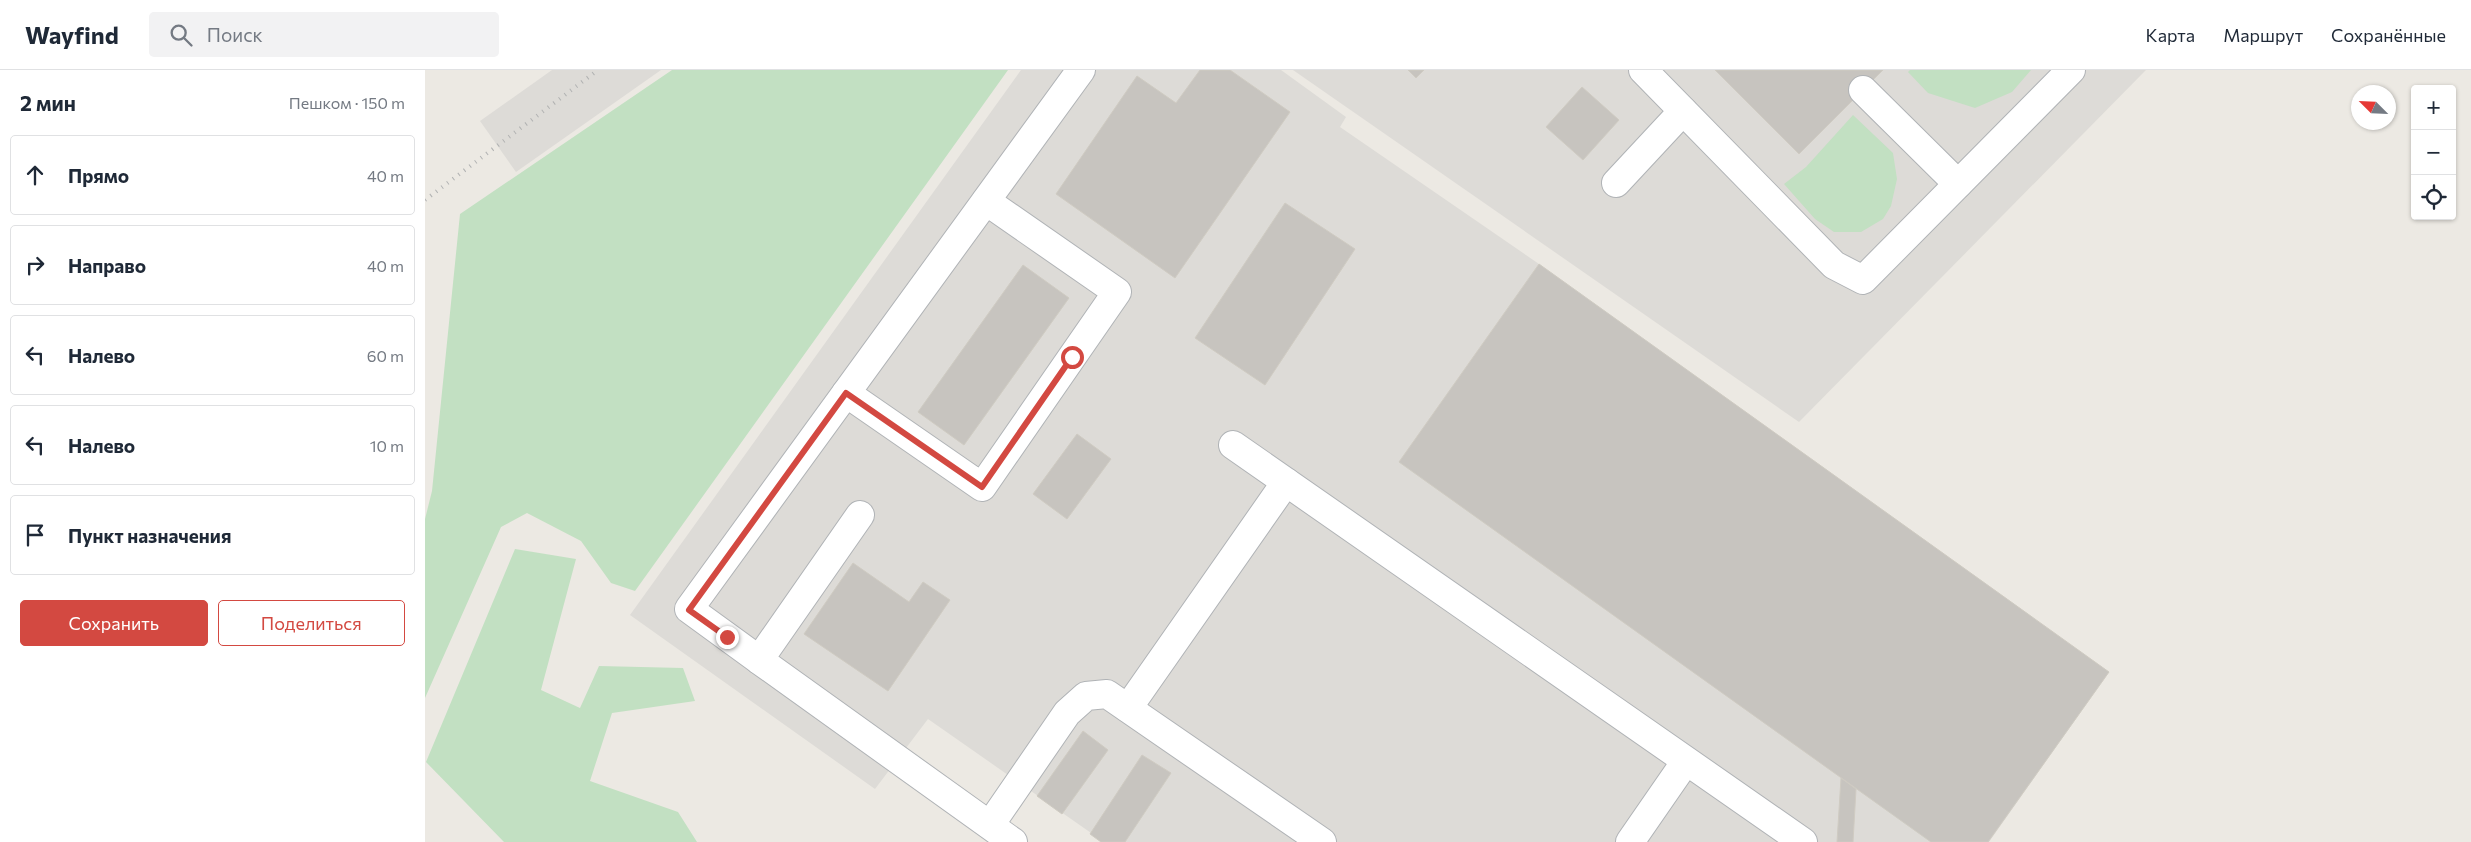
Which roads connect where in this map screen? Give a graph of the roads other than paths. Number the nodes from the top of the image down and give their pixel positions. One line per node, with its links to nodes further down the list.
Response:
1 (1081, 70): 8 (lane)
2 (1643, 70): 5 (lane)
3 (2071, 70): 7 (lane)
4 (1863, 90): 7 (lane)
5 (1683, 111): 6 (lane); 7 (lane)
6 (1616, 183)
7 (1958, 184)
8 (986, 201): 9 (lane); 9 (lane)
9 (846, 393): 13 (lane)
10 (1233, 445): 11 (lane)
11 (1286, 482): 14 (lane); 15 (lane)
12 (860, 516): 13 (lane)
13 (759, 660): 16 (lane)
14 (1128, 708): 16 (lane); 18 (lane)
15 (1686, 761): 19 (lane); 20 (lane)
16 (990, 825): 17 (lane)
17 (1013, 842)
18 (1322, 842)
19 (1630, 842)
20 (1803, 842)

